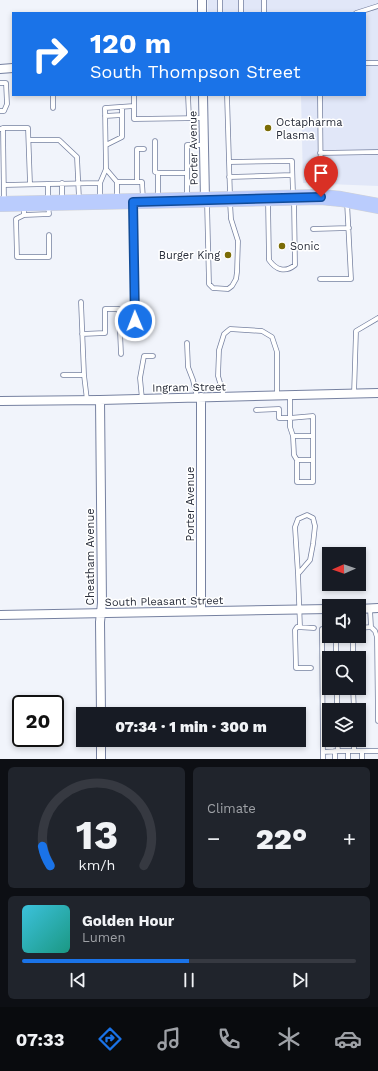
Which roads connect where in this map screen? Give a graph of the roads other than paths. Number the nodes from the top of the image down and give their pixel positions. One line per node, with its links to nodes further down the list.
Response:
1 (202, 0): 6 (street)
2 (220, 0): 7 (lane)
3 (241, 0): 8 (lane)
4 (264, 0): 9 (lane)
5 (378, 6): 10 (lane)
6 (202, 12)
7 (220, 12)
8 (241, 12)
9 (264, 12)
10 (359, 12)
11 (366, 63): 12 (lane)
12 (378, 63)
13 (12, 68): 14 (street)
14 (0, 69)
15 (0, 83): 25 (lane)
16 (53, 96): 24 (lane)
17 (134, 96): 22 (lane)
18 (188, 96): 28 (lane)
19 (203, 96): 29 (street, Porter Avenue)
20 (227, 96): 38 (lane)
21 (320, 96): 37 (lane)
22 (134, 106): 23 (lane); 28 (lane)
23 (122, 107): 26 (lane); 27 (lane)
24 (53, 108)
25 (0, 111)
26 (122, 115): 27 (lane); 33 (lane)
27 (105, 116): 33 (lane)
28 (189, 118): 29 (lane)
29 (203, 118): 34 (street, Porter Avenue)
30 (2, 128): 31 (lane); 51 (lane)
31 (29, 140): 47 (lane); 49 (lane)
32 (155, 141): 41 (lane)
33 (106, 145): 39 (lane)
34 (204, 145): 40 (lane); 57 (street, Porter Avenue)
35 (144, 149): 45 (lane)
36 (378, 152): 37 (lane)
37 (320, 153): 53 (lane)
38 (229, 162): 42 (lane); 43 (lane)
39 (106, 169): 44 (lane); 48 (lane)
40 (187, 173): 41 (lane); 56 (lane)
41 (158, 174): 61 (lane)
42 (292, 175): 43 (lane); 55 (lane)
43 (229, 177): 58 (lane)
44 (117, 182): 45 (lane); 64 (lane)
45 (137, 182): 60 (lane)
46 (62, 183): 47 (lane); 50 (lane); 65 (lane)
47 (78, 183): 48 (lane); 62 (lane)
48 (100, 183): 63 (lane)
49 (30, 184): 50 (lane); 51 (lane)
50 (48, 184): 65 (lane)
51 (4, 185): 66 (lane)
52 (378, 196): 59 (highway)
53 (321, 197): 55 (highway); 59 (highway)
54 (268, 198): 55 (highway); 55 (lane); 58 (highway)
55 (294, 198)
56 (188, 200): 57 (highway); 61 (highway)
57 (206, 200): 58 (highway); 58 (lane)
58 (230, 200)
59 (344, 200): 67 (highway); 69 (lane)
60 (138, 201): 61 (highway); 64 (highway); 75 (lane)
61 (158, 201)
62 (79, 202): 63 (highway); 65 (highway)
63 (100, 202): 64 (highway)
64 (117, 202)
65 (55, 203): 68 (highway)
66 (2, 204): 68 (highway)
67 (378, 206)
68 (24, 209): 71 (lane)
69 (348, 228): 70 (lane); 72 (lane)
70 (313, 229)
71 (49, 236)
72 (320, 279)
73 (81, 302): 76 (lane)
74 (378, 318): 83 (lane)
75 (135, 321)
76 (82, 334): 78 (lane); 81 (lane)
77 (187, 343): 87 (lane)
78 (121, 354)
79 (153, 356): 88 (lane)
80 (63, 375): 81 (lane)
81 (84, 375): 89 (lane)
82 (378, 393): 83 (street, Ingram Street)
83 (354, 394): 84 (street, Ingram Street)
84 (290, 395): 85 (street, Ingram Street); 93 (lane)
85 (278, 396): 86 (street, Ingram Street); 86 (lane)
86 (224, 397): 87 (street, Ingram Street)
87 (199, 398): 88 (street, Ingram Street); 102 (street, Porter Avenue)
88 (142, 399): 90 (street, Ingram Street)
89 (87, 400): 90 (street, Ingram Street); 91 (street, Ingram Street)
90 (100, 400): 103 (street, Cheatham Avenue)
91 (0, 401)
92 (256, 410): 93 (lane)
93 (290, 418): 94 (lane); 95 (lane)
94 (293, 436): 95 (lane); 96 (lane)
95 (313, 436): 97 (lane)
96 (297, 460): 97 (lane); 97 (lane)
97 (313, 460)
98 (298, 574): 98 (lane); 101 (lane)
99 (374, 608): 107 (lane)
100 (322, 609): 101 (street, South Pleasant Street)
101 (299, 610): 102 (street, South Pleasant Street); 105 (lane)
102 (201, 611): 103 (street, South Pleasant Street)
103 (101, 613): 104 (street, South Pleasant Street); 111 (street, Cheatham Avenue)
104 (0, 615)
105 (300, 627): 108 (lane); 110 (lane)
106 (366, 627): 107 (lane)
107 (371, 627): 112 (lane)
108 (314, 628)
109 (322, 643): 121 (lane)
110 (311, 668)
111 (101, 707)
112 (378, 721)
113 (101, 747): 122 (street)
114 (336, 747): 116 (lane)
115 (354, 747): 118 (lane)
116 (336, 751): 117 (lane); 121 (lane); 124 (lane)
117 (348, 751): 118 (lane); 125 (lane)
118 (354, 751): 119 (lane)
119 (362, 751): 120 (lane); 126 (lane)
120 (378, 751)
121 (322, 752): 123 (lane)
122 (101, 759)
123 (323, 759)
124 (335, 759)
125 (348, 759)
126 (362, 759)

